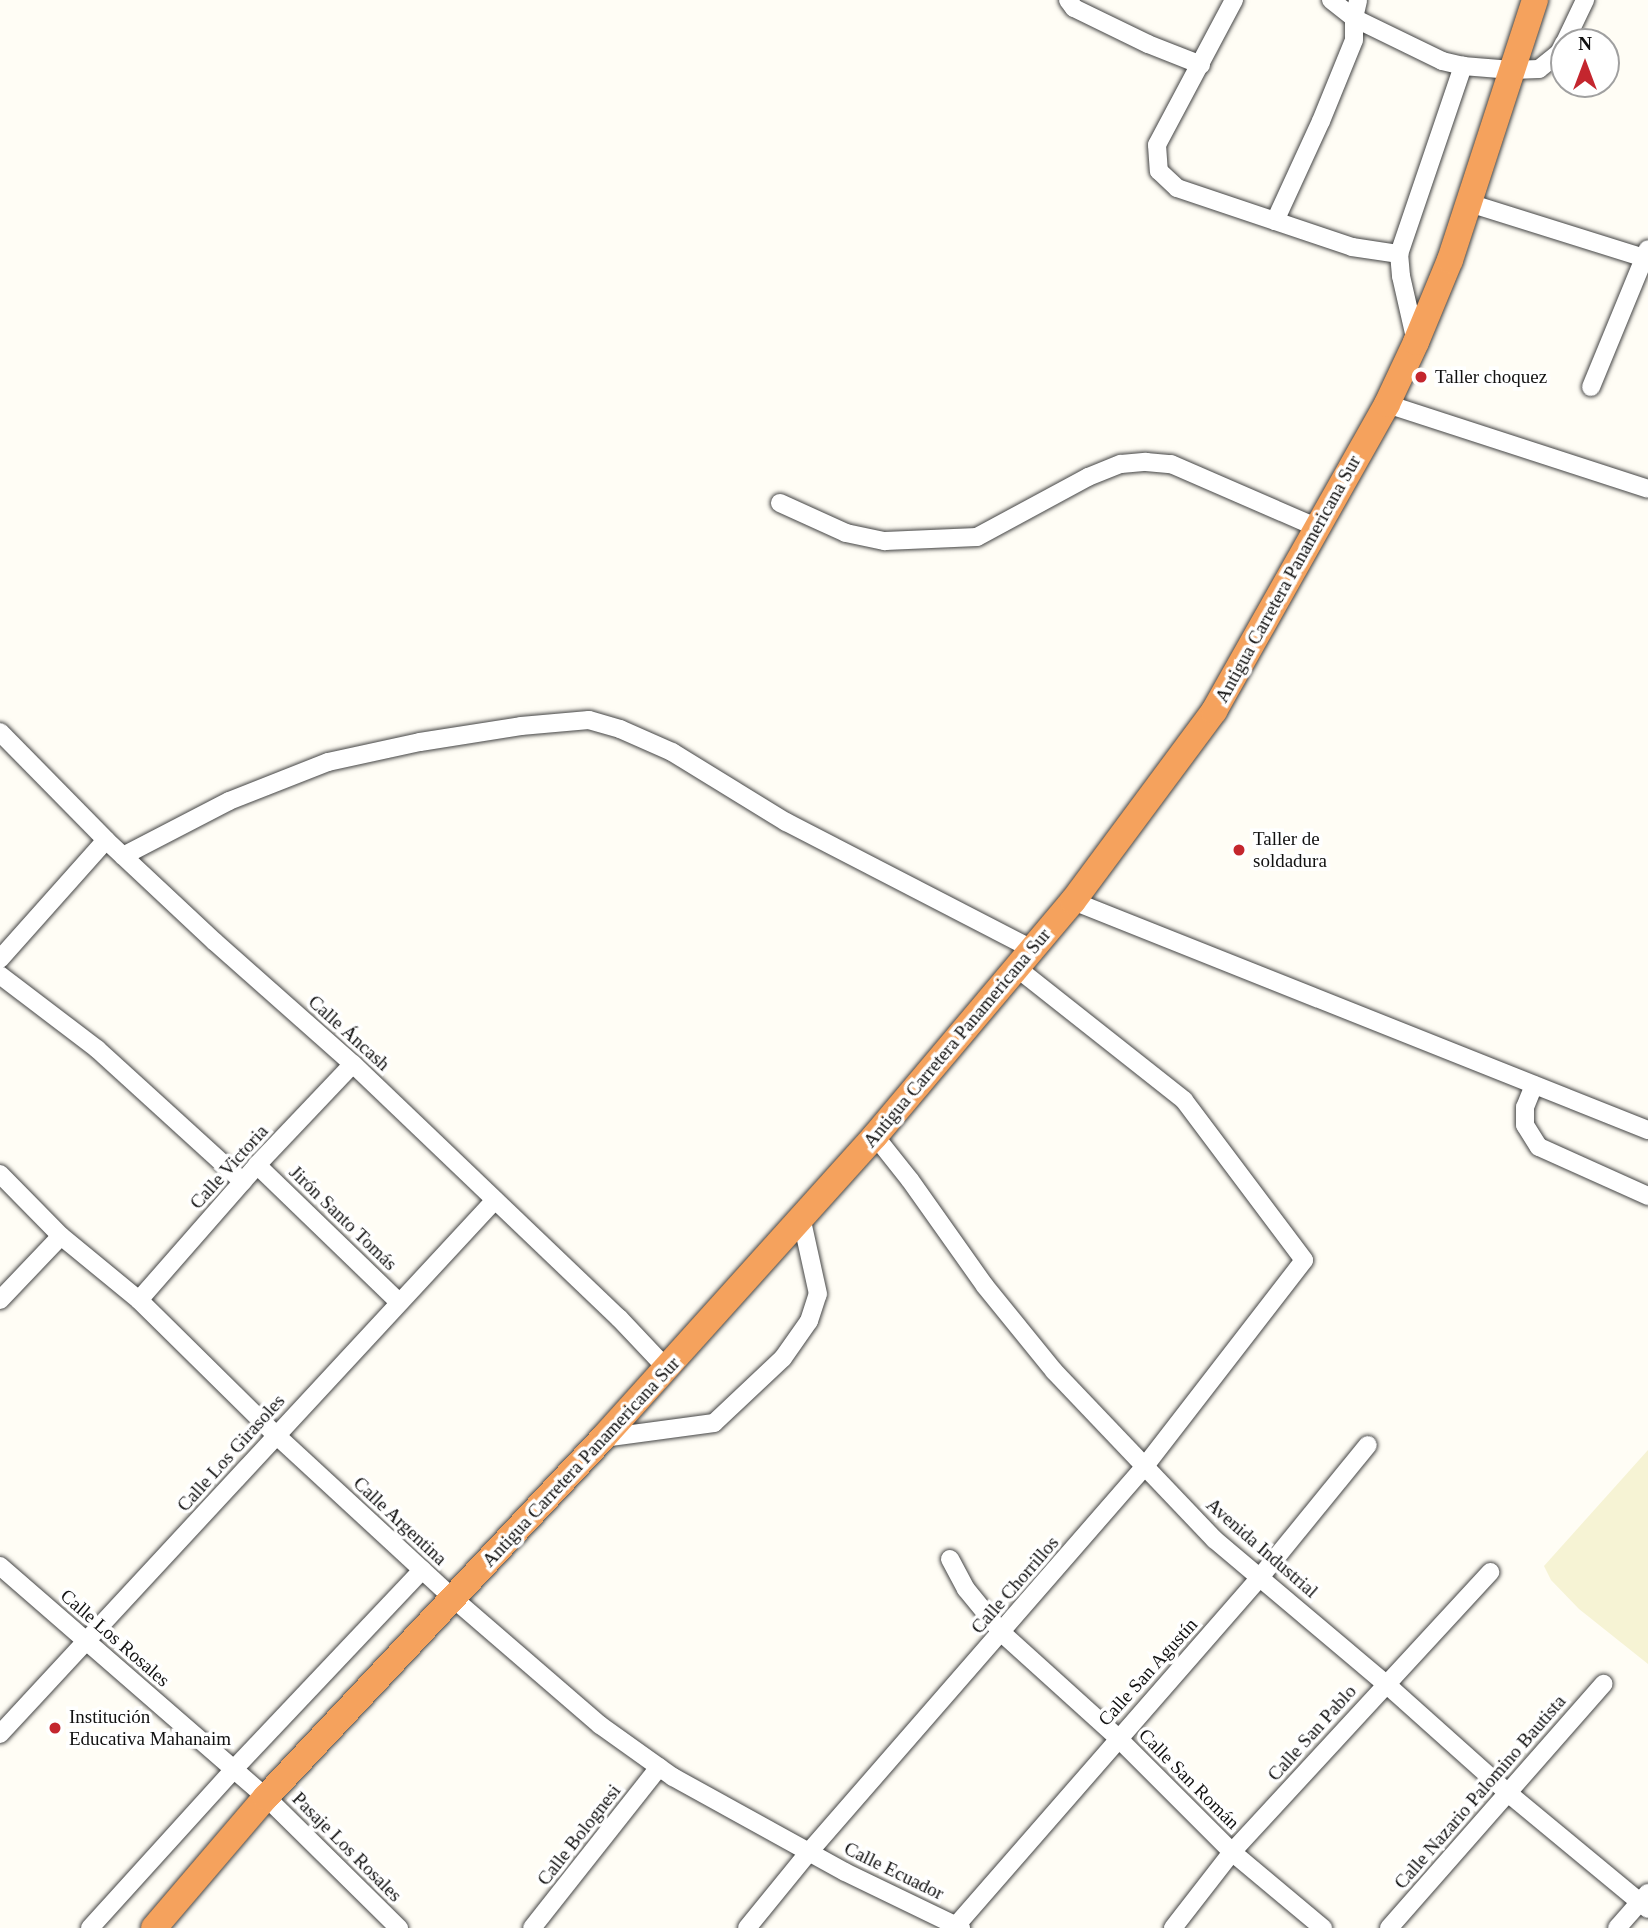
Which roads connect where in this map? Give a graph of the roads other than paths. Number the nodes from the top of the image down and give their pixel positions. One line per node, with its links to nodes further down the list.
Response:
1 (1068, 0): 10 (street)
2 (1234, 0): 10 (street)
3 (1331, 0): 7 (street)
4 (1358, 0): 7 (street)
5 (1535, 0): 12 (highway, Antigua Carretera Panamericana Sur)
6 (1586, 0): 8 (street)
7 (1354, 18): 11 (street); 14 (street)
8 (1572, 28)
9 (1550, 60): 12 (street)
10 (1201, 65): 14 (street)
11 (1463, 66): 12 (street); 15 (street)
12 (1512, 71): 13 (highway, Antigua Carretera Panamericana Sur)
13 (1469, 203): 16 (street); 17 (highway, Antigua Carretera Panamericana Sur)
14 (1275, 221): 15 (street)
15 (1399, 254): 17 (street)
16 (1647, 256): 18 (street)
17 (1416, 342): 19 (highway, Antigua Carretera Panamericana Sur)
18 (1591, 387)
19 (1387, 404): 20 (street); 22 (highway, Antigua Carretera Panamericana Sur)
20 (1648, 489)
21 (780, 503): 22 (street)
22 (1315, 527): 26 (highway, Antigua Carretera Panamericana Sur)
23 (3, 740): 24 (street, Calle Áncash)
24 (106, 840): 25 (street, Calle Áncash); 28 (street)
25 (123, 856): 27 (street); 30 (street, Calle Áncash)
26 (1073, 901): 27 (highway, Antigua Carretera Panamericana Sur); 31 (street)
27 (1025, 958): 33 (highway, Antigua Carretera Panamericana Sur); 48 (street, Calle Chorrillos)
28 (0, 959)
29 (0, 975): 36 (street)
30 (353, 1064): 34 (street, Calle Victoria); 38 (street, Calle Áncash)
31 (1534, 1085): 32 (street); 37 (street)
32 (1648, 1130)
33 (875, 1136): 39 (highway, Antigua Carretera Panamericana Sur); 48 (street, Avenida Industrial)
34 (257, 1165): 36 (street, Calle Victoria); 43 (street, Jirón Santo Tomás)
35 (0, 1174): 40 (street, Calle Argentina)
36 (243, 1182): 42 (street, Calle Victoria)
37 (1648, 1196)
38 (495, 1200): 43 (street, Calle Los Girasoles); 44 (street, Calle Áncash)
39 (801, 1217): 44 (highway, Antigua Carretera Panamericana Sur); 46 (street)
40 (61, 1236): 41 (street); 42 (street, Calle Argentina)
41 (0, 1300)
42 (139, 1300): 45 (street, Calle Argentina)
43 (398, 1301): 45 (street, Calle Los Girasoles)
44 (667, 1369): 46 (highway, Antigua Carretera Panamericana Sur)
45 (276, 1435): 51 (street, Calle Argentina); 56 (street, Calle Los Girasoles)
46 (603, 1438): 54 (highway, Antigua Carretera Panamericana Sur)
47 (1368, 1445): 53 (street, Calle San Agustín)
48 (1145, 1466): 53 (street, Avenida Industrial); 55 (street, Calle Chorrillos)
49 (950, 1559): 55 (street, Calle San Román)
50 (0, 1566): 56 (street, Calle Los Rosales)
51 (422, 1570): 54 (street, Calle Argentina); 62 (street)
52 (1490, 1572): 57 (street, Calle San Pablo)
53 (1261, 1577): 57 (street, Avenida Industrial); 60 (street, Calle San Agustín)
54 (454, 1600): 61 (street, Calle Argentina); 64 (highway, Antigua Carretera Panamericana Sur)
55 (1002, 1633): 60 (street, Calle San Román); 65 (street, Calle Chorrillos)
56 (86, 1642): 59 (street, Calle Los Girasoles); 62 (street, Calle Los Rosales)
57 (1385, 1683): 63 (street, Avenida Industrial); 66 (street, Calle San Pablo)
58 (1603, 1684): 63 (street, Calle Nazario Palomino Bautista)
59 (0, 1734)
60 (1118, 1737): 66 (street, Calle San Román); 68 (street, Calle San Agustín)
61 (659, 1767): 65 (street, Calle Argentina); 72 (street, Calle Bolognesi)
62 (234, 1769): 64 (street, Calle Los Rosales); 69 (street)
63 (1508, 1793): 67 (street, Avenida Industrial); 76 (street, Calle Nazario Palomino Bautista)
64 (266, 1797): 70 (highway, Antigua Carretera Panamericana Sur); 71 (street, Pasaje Los Rosales)
65 (809, 1852): 68 (street, Calle Ecuador); 73 (street, Calle Chorrillos)
66 (1232, 1852): 74 (street, Calle San Pablo); 75 (street, Calle San Román)
67 (1645, 1901): 77 (street)
68 (957, 1927)
69 (90, 1928)
70 (155, 1928)
71 (399, 1928)
72 (532, 1928)
73 (747, 1928)
74 (1173, 1928)
75 (1323, 1928)
76 (1389, 1928)
77 (1617, 1928)

